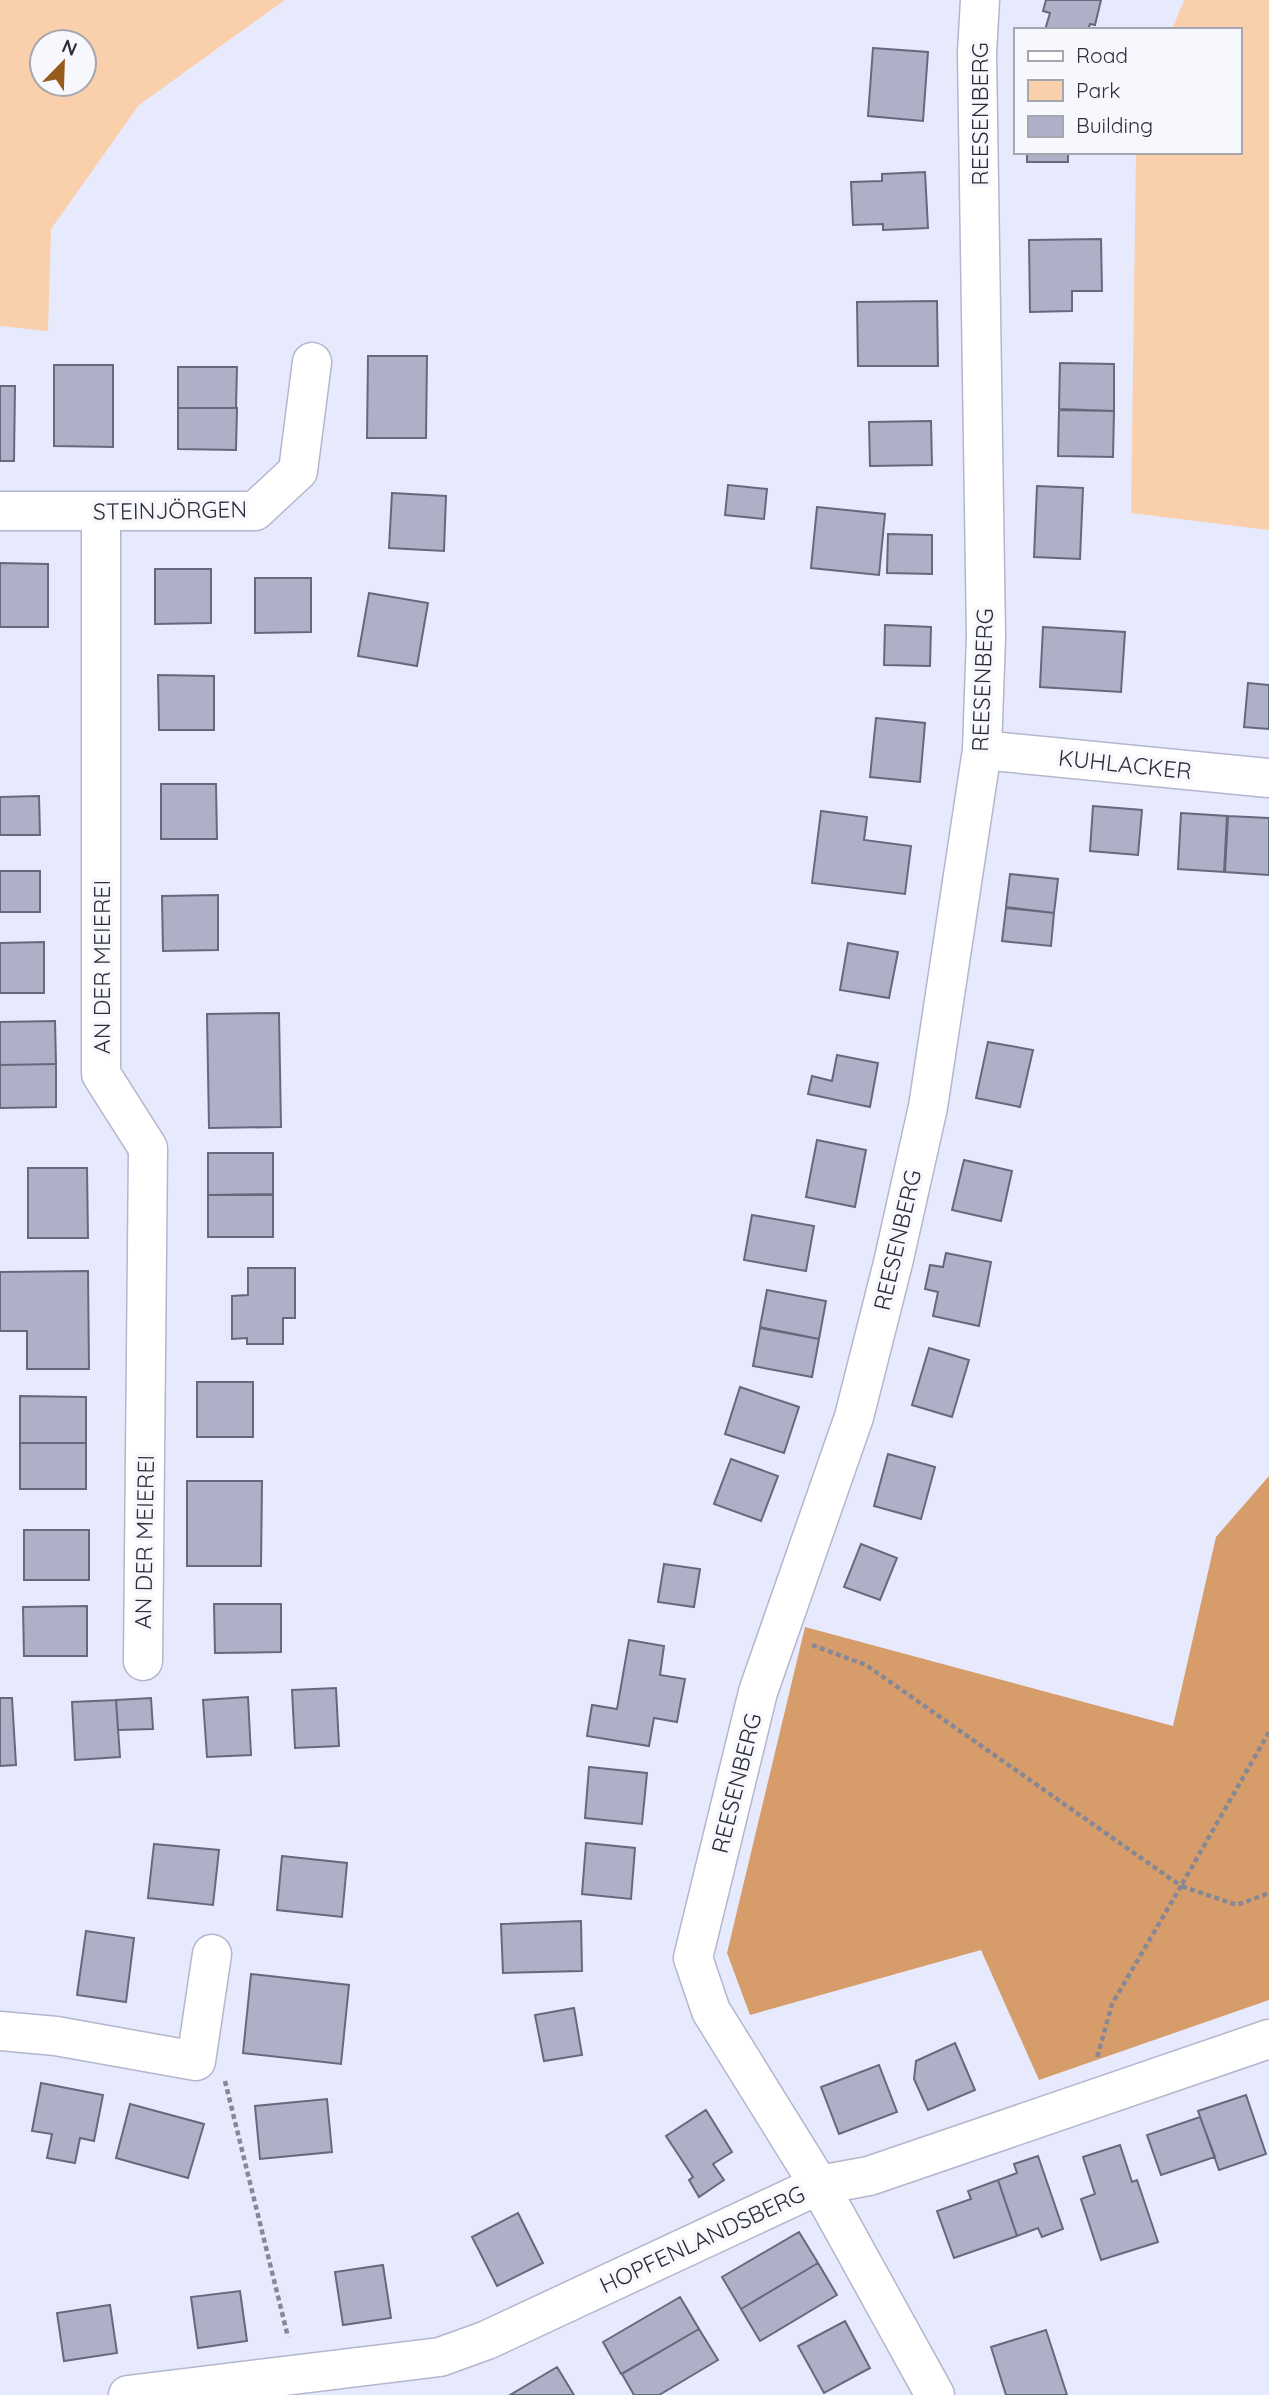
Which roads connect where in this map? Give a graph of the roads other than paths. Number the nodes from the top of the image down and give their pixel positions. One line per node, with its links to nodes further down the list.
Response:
1 (981, 0): 5 (street, REESENBERG)
2 (313, 362): 4 (street, STEINJÖRGEN)
3 (0, 511): 4 (street, STEINJÖRGEN)
4 (101, 513): 7 (street, AN DER MEIEREI)
5 (982, 750): 6 (street, KUHLACKER); 11 (street, REESENBERG)
6 (1269, 778)
7 (143, 1661)
8 (212, 1954): 9 (street)
9 (0, 2031)
10 (1269, 2039): 11 (street, HOPFENLANDSBERG)
11 (819, 2185): 12 (street, HOPFENLANDSBERG); 13 (street, REESENBERG)
12 (128, 2395)
13 (934, 2395)

